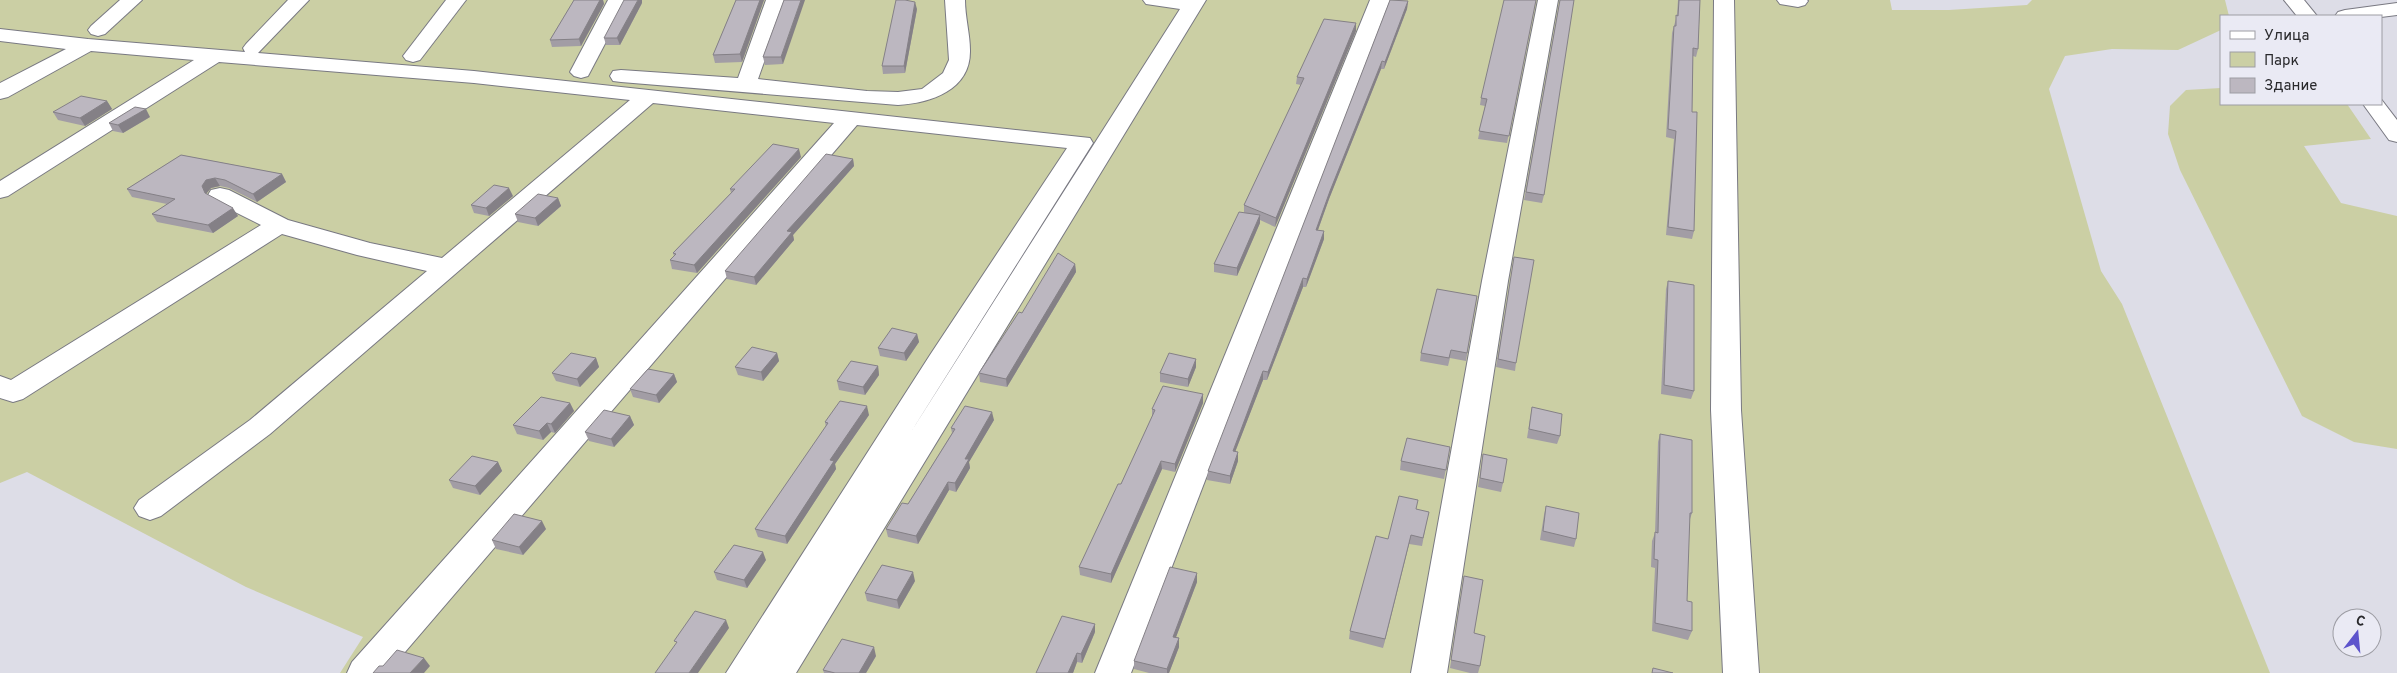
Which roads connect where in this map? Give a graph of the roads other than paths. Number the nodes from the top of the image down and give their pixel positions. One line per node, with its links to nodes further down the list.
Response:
1 (132, 0): 20 (main road)
2 (299, 0): 21 (main road)
3 (456, 0): 23 (main road)
4 (618, 0): 24 (main road)
5 (776, 0): 25 (main road)
6 (955, 0): 25 (main road)
7 (1153, 0): 12 (main road)
8 (1380, 0): 40 (main road)
9 (1548, 0): 41 (main road)
10 (1724, 0): 42 (main road)
11 (2294, 0): 14 (main road)
12 (1194, 2): 39 (main road)
13 (2397, 9): 15 (main road)
14 (2306, 15)
15 (2352, 15)
16 (0, 21): 20 (main road)
17 (2397, 21): 18 (main road)
18 (2382, 26)
19 (0, 35): 20 (main road)
20 (93, 38): 21 (main road); 22 (main road); 26 (main road)
21 (253, 48): 23 (main road)
22 (216, 55): 27 (main road); 31 (main road)
23 (413, 56): 24 (main road)
24 (581, 72): 25 (main road)
25 (746, 84)
26 (0, 92)
27 (647, 97): 29 (main road); 34 (main road)
28 (2375, 105): 30 (main road)
29 (850, 119): 37 (main road); 38 (main road)
30 (2397, 135)
31 (0, 191)
32 (220, 195): 33 (main road)
33 (279, 225): 34 (main road); 35 (main road)
34 (447, 267): 36 (main road)
35 (0, 386)
36 (150, 508)
37 (365, 673)
38 (744, 673)
39 (777, 673)
40 (1113, 673)
41 (1429, 673)
42 (1741, 673)

